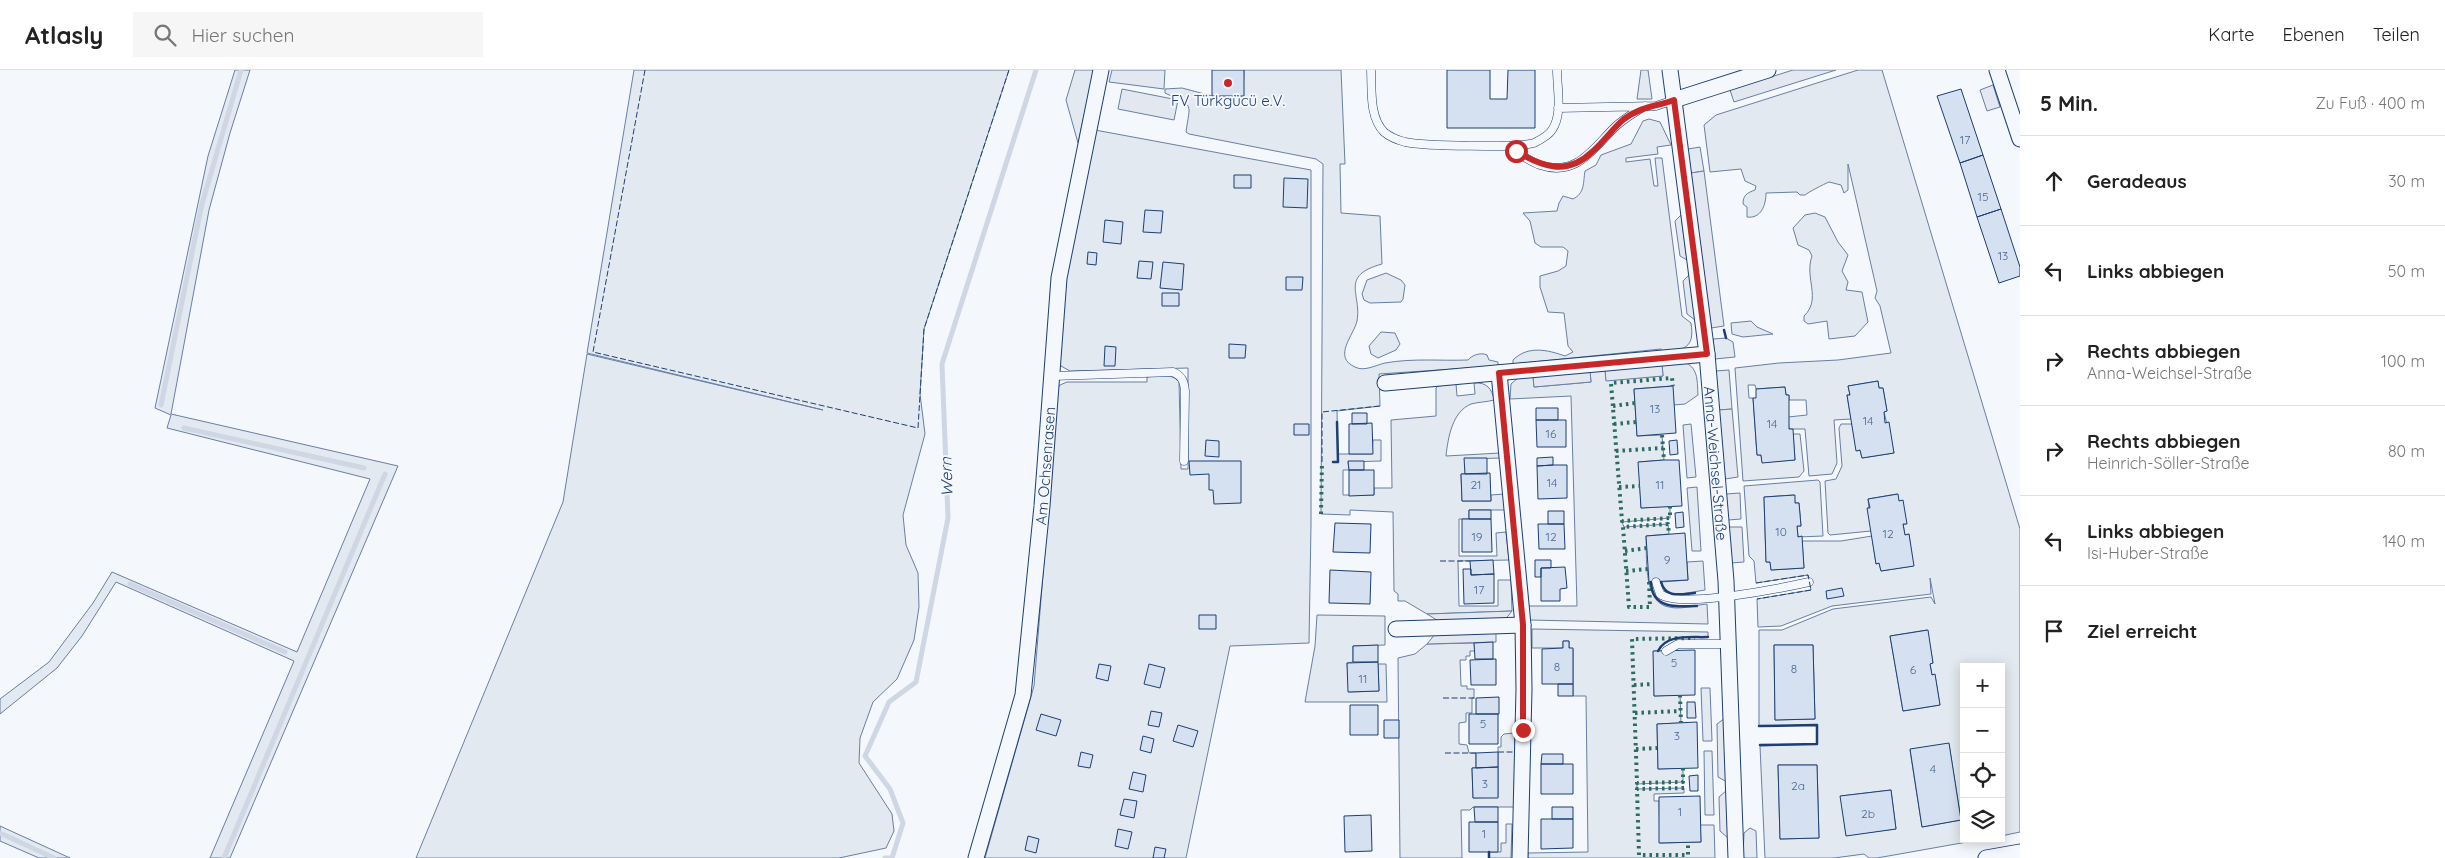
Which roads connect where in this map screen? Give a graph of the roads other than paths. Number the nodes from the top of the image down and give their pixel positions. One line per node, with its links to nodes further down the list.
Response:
1 (1101, 70): 14 (street, Am Ochsenrasen)
2 (1372, 70): 11 (lane)
3 (1557, 70): 9 (lane)
4 (1670, 70): 7 (street, Anna-Weichsel-Straße)
5 (1768, 70): 7 (street)
6 (1997, 70): 10 (street)
7 (1674, 100): 8 (lane); 12 (street, Anna-Weichsel-Straße)
8 (1645, 106): 9 (lane); 11 (lane)
9 (1558, 108): 11 (lane)
10 (2020, 139)
11 (1506, 145)
12 (1707, 354): 13 (street); 19 (street, Anna-Weichsel-Straße)
13 (1499, 373): 15 (street); 20 (street)
14 (1053, 376): 16 (lane); 25 (street, Am Ochsenrasen)
15 (1385, 383)
16 (1184, 461)
17 (1656, 582): 19 (lane)
18 (1809, 582): 19 (lane)
19 (1727, 595): 22 (street, Anna-Weichsel-Straße)
20 (1523, 625): 21 (street); 26 (street)
21 (1396, 629)
22 (1730, 644): 23 (lane); 27 (street, Anna-Weichsel-Straße)
23 (1666, 650)
24 (2020, 852): 28 (street)
25 (976, 858)
26 (1520, 858)
27 (1736, 858)
28 (1986, 858)

